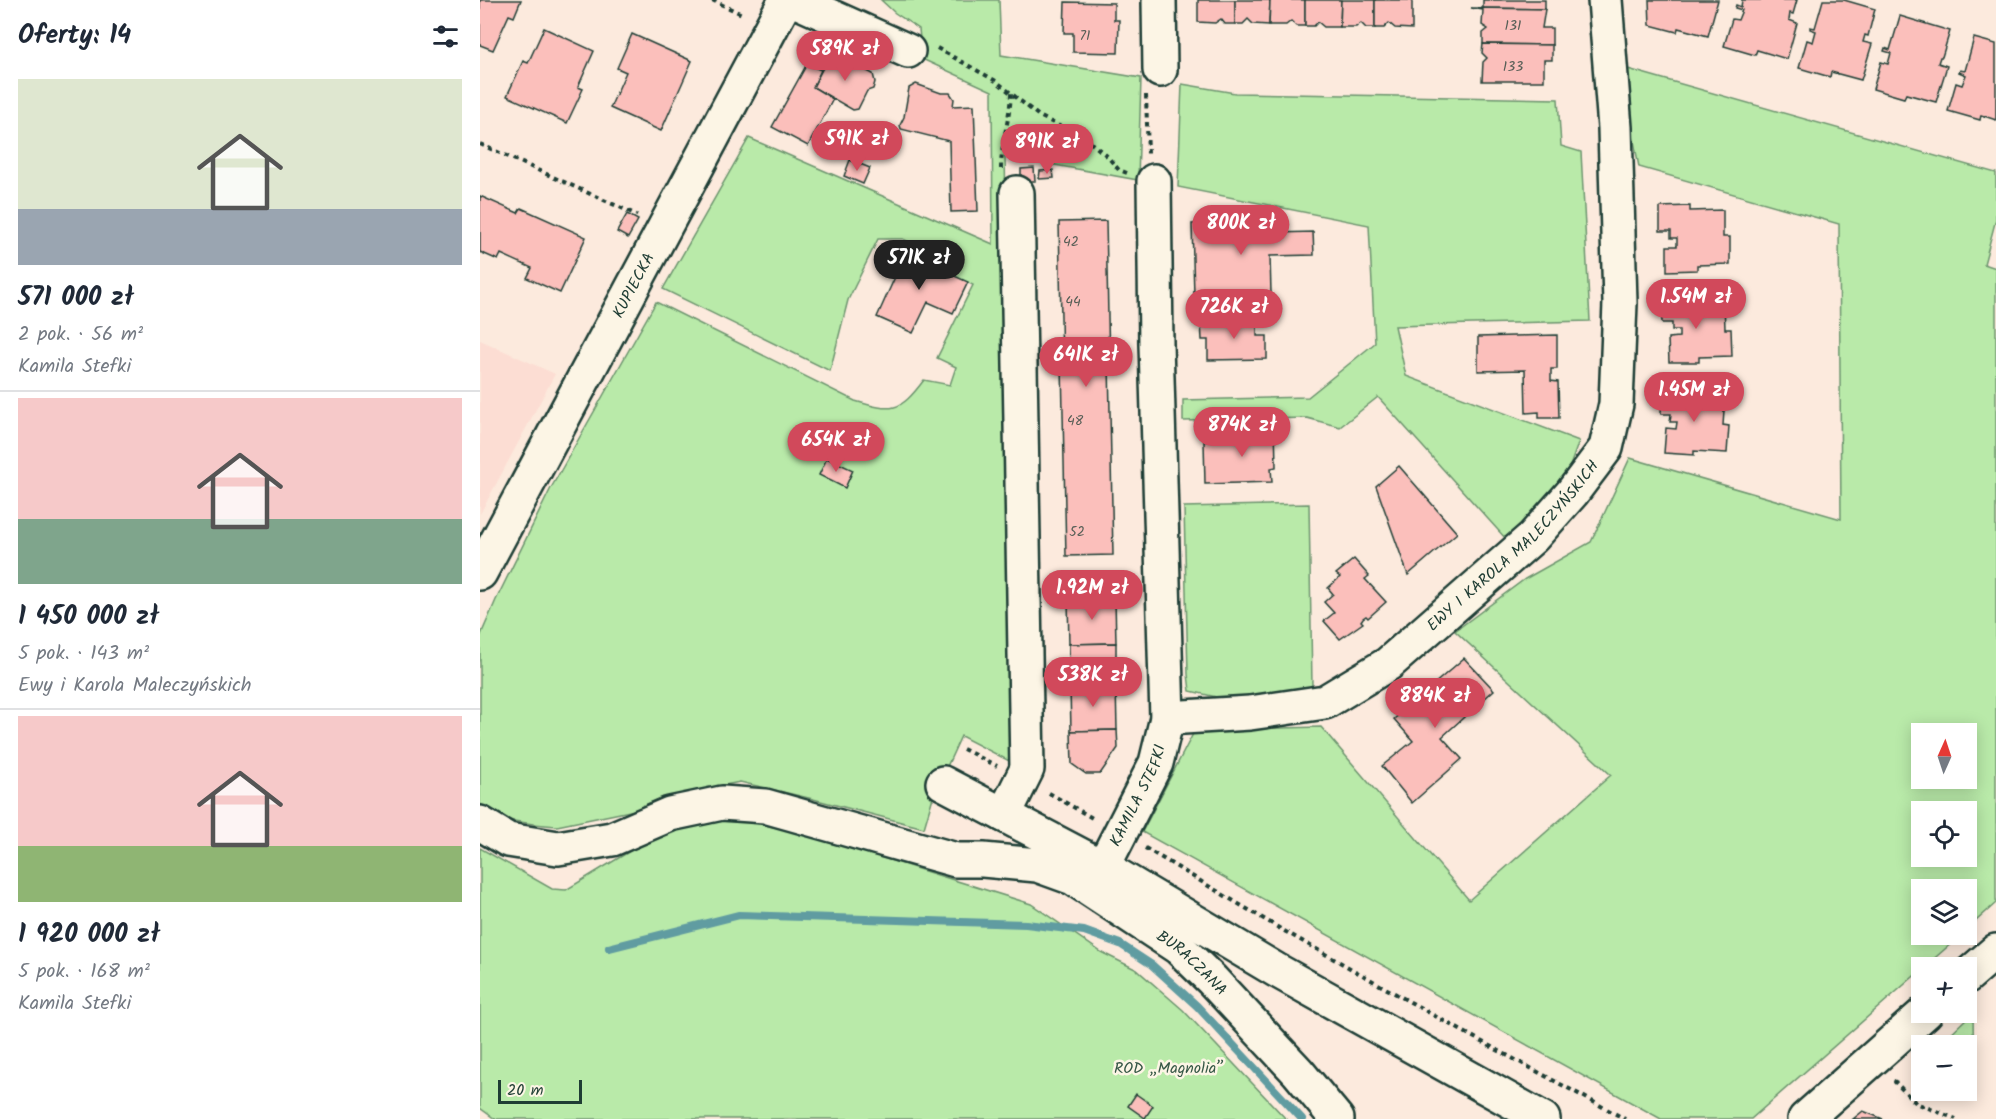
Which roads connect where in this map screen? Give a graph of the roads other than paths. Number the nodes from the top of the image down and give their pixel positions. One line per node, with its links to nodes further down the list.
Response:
1 (786, 0): 9 (street, KUPIECKA)
2 (794, 0): 5 (street)
3 (1159, 0): 6 (street)
4 (1605, 0): 10 (street, EWY I KAROLA MALECZYŃSKICH)
5 (922, 49)
6 (1160, 70)
7 (1154, 181): 10 (street, KAMILA STEFKI)
8 (1017, 193): 12 (street)
9 (480, 573)
10 (1167, 718): 15 (street, KAMILA STEFKI)
11 (943, 783): 12 (street)
12 (1016, 821): 14 (street); 15 (street)
13 (480, 824): 14 (street, BURACZANA)
14 (1009, 863): 19 (street, BURACZANA)
15 (1103, 867): 20 (street)
16 (1996, 951): 17 (street)
17 (1977, 967)
18 (1914, 1023): 21 (street)
19 (1337, 1119)
20 (1543, 1119)
21 (1805, 1119)

